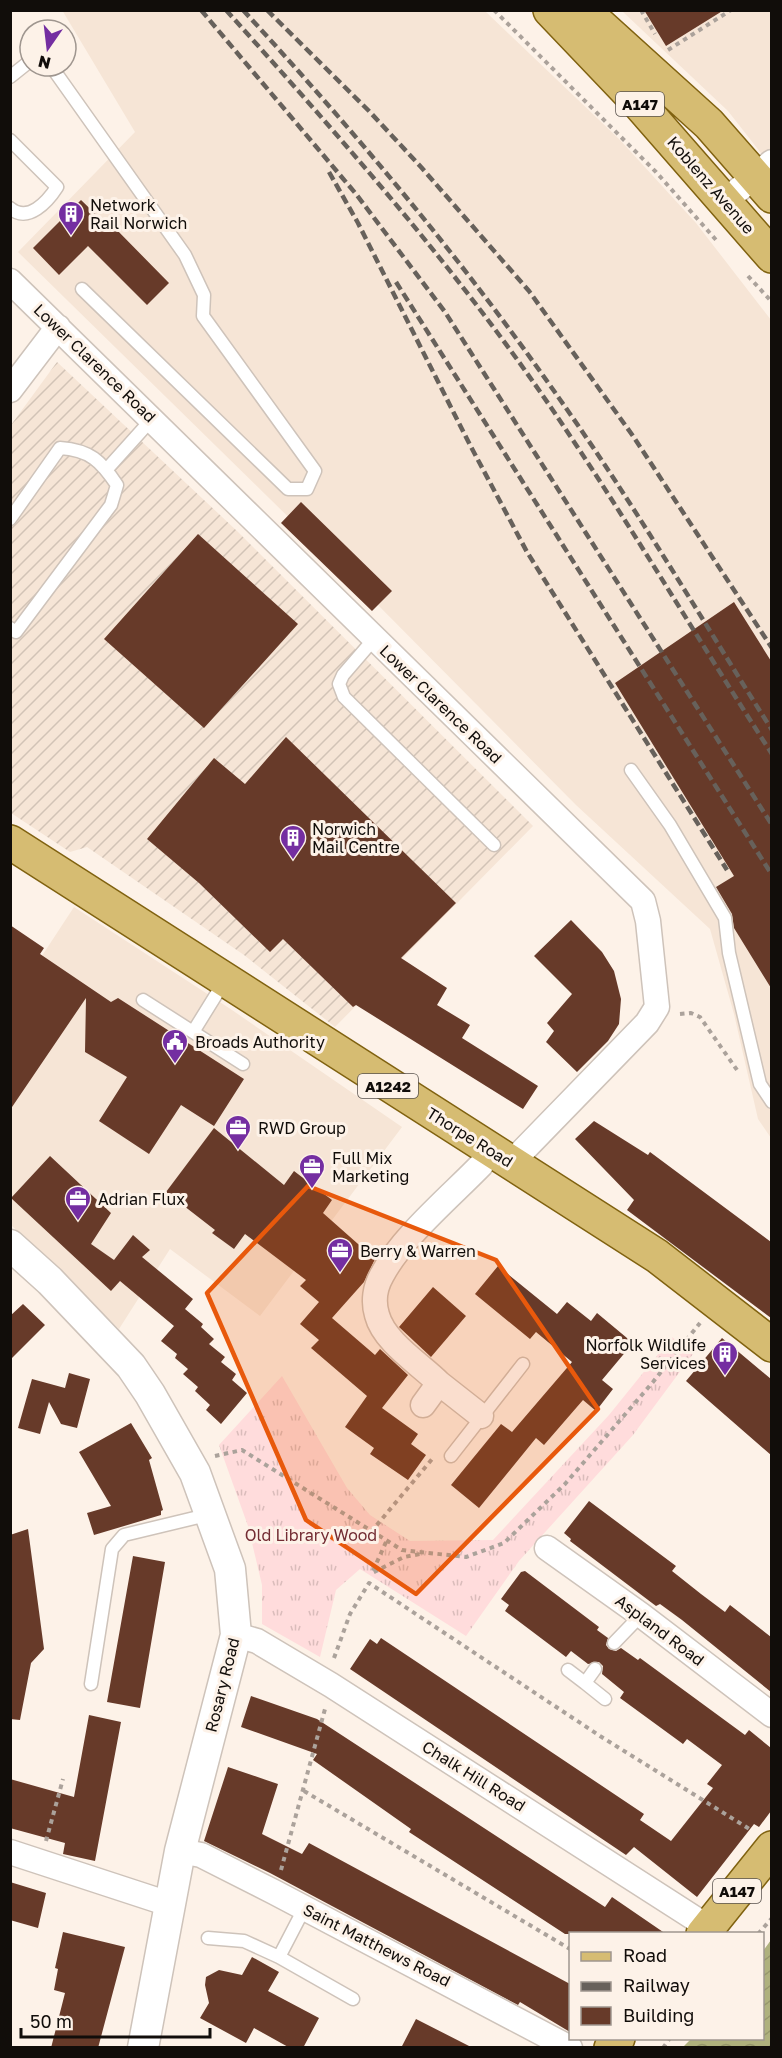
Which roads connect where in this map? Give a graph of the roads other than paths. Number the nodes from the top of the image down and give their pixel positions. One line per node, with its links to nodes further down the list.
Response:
1 (550, 10): 7 (main road, Koblenz Avenue / A147)
2 (583, 10): 5 (main road, A147)
3 (60, 78): 10 (lane)
4 (10, 140): 6 (lane)
5 (767, 184): 7 (street)
6 (10, 208)
7 (734, 212): 8 (main road, Koblenz Avenue / A147)
8 (771, 256)
9 (10, 281): 11 (street, Lower Clarence Road)
10 (82, 289)
11 (58, 327): 12 (street); 13 (street, Lower Clarence Road)
12 (10, 390)
13 (152, 418): 14 (lane); 17 (street, Lower Clarence Road)
14 (107, 469): 15 (lane); 16 (lane)
15 (10, 519)
16 (12, 633)
17 (374, 639): 20 (lane); 26 (street, Lower Clarence Road)
18 (631, 770): 25 (lane)
19 (10, 842): 21 (main road, Thorpe Road / A1242)
20 (494, 845)
21 (225, 981): 23 (lane); 26 (main road, Thorpe Road / A1242)
22 (143, 1000): 23 (lane)
23 (193, 1032): 24 (lane)
24 (243, 1064)
25 (771, 1102)
26 (501, 1157): 28 (main road, Thorpe Road / A1242); 30 (street)
27 (10, 1245): 34 (street, Rosary Road)
28 (771, 1345)
29 (523, 1364): 32 (lane)
30 (439, 1383): 31 (street); 32 (street)
31 (423, 1405)
32 (481, 1416): 33 (lane)
33 (451, 1456)
34 (212, 1514): 37 (street, Rosary Road); 42 (lane)
35 (547, 1548): 36 (street, Aspland Road)
36 (641, 1615): 38 (lane); 44 (street, Aspland Road)
37 (236, 1635): 46 (street, Rosary Road); 50 (street, Chalk Hill Road)
38 (615, 1643)
39 (595, 1669): 41 (lane)
40 (568, 1670): 41 (lane)
41 (585, 1683): 43 (lane)
42 (91, 1684)
43 (605, 1699)
44 (771, 1714)
45 (761, 1840): 50 (main road, A147)
46 (180, 1851): 48 (street, Rosary Road); 49 (street, Saint Matthews Road)
47 (10, 1852): 48 (street)
48 (169, 1905): 54 (street, Rosary Road)
49 (305, 1907): 52 (lane); 55 (street, Saint Matthews Road)
50 (705, 1930)
51 (208, 1938): 52 (lane)
52 (279, 1957): 53 (lane)
53 (353, 1999)
54 (143, 2048)
55 (570, 2048)

